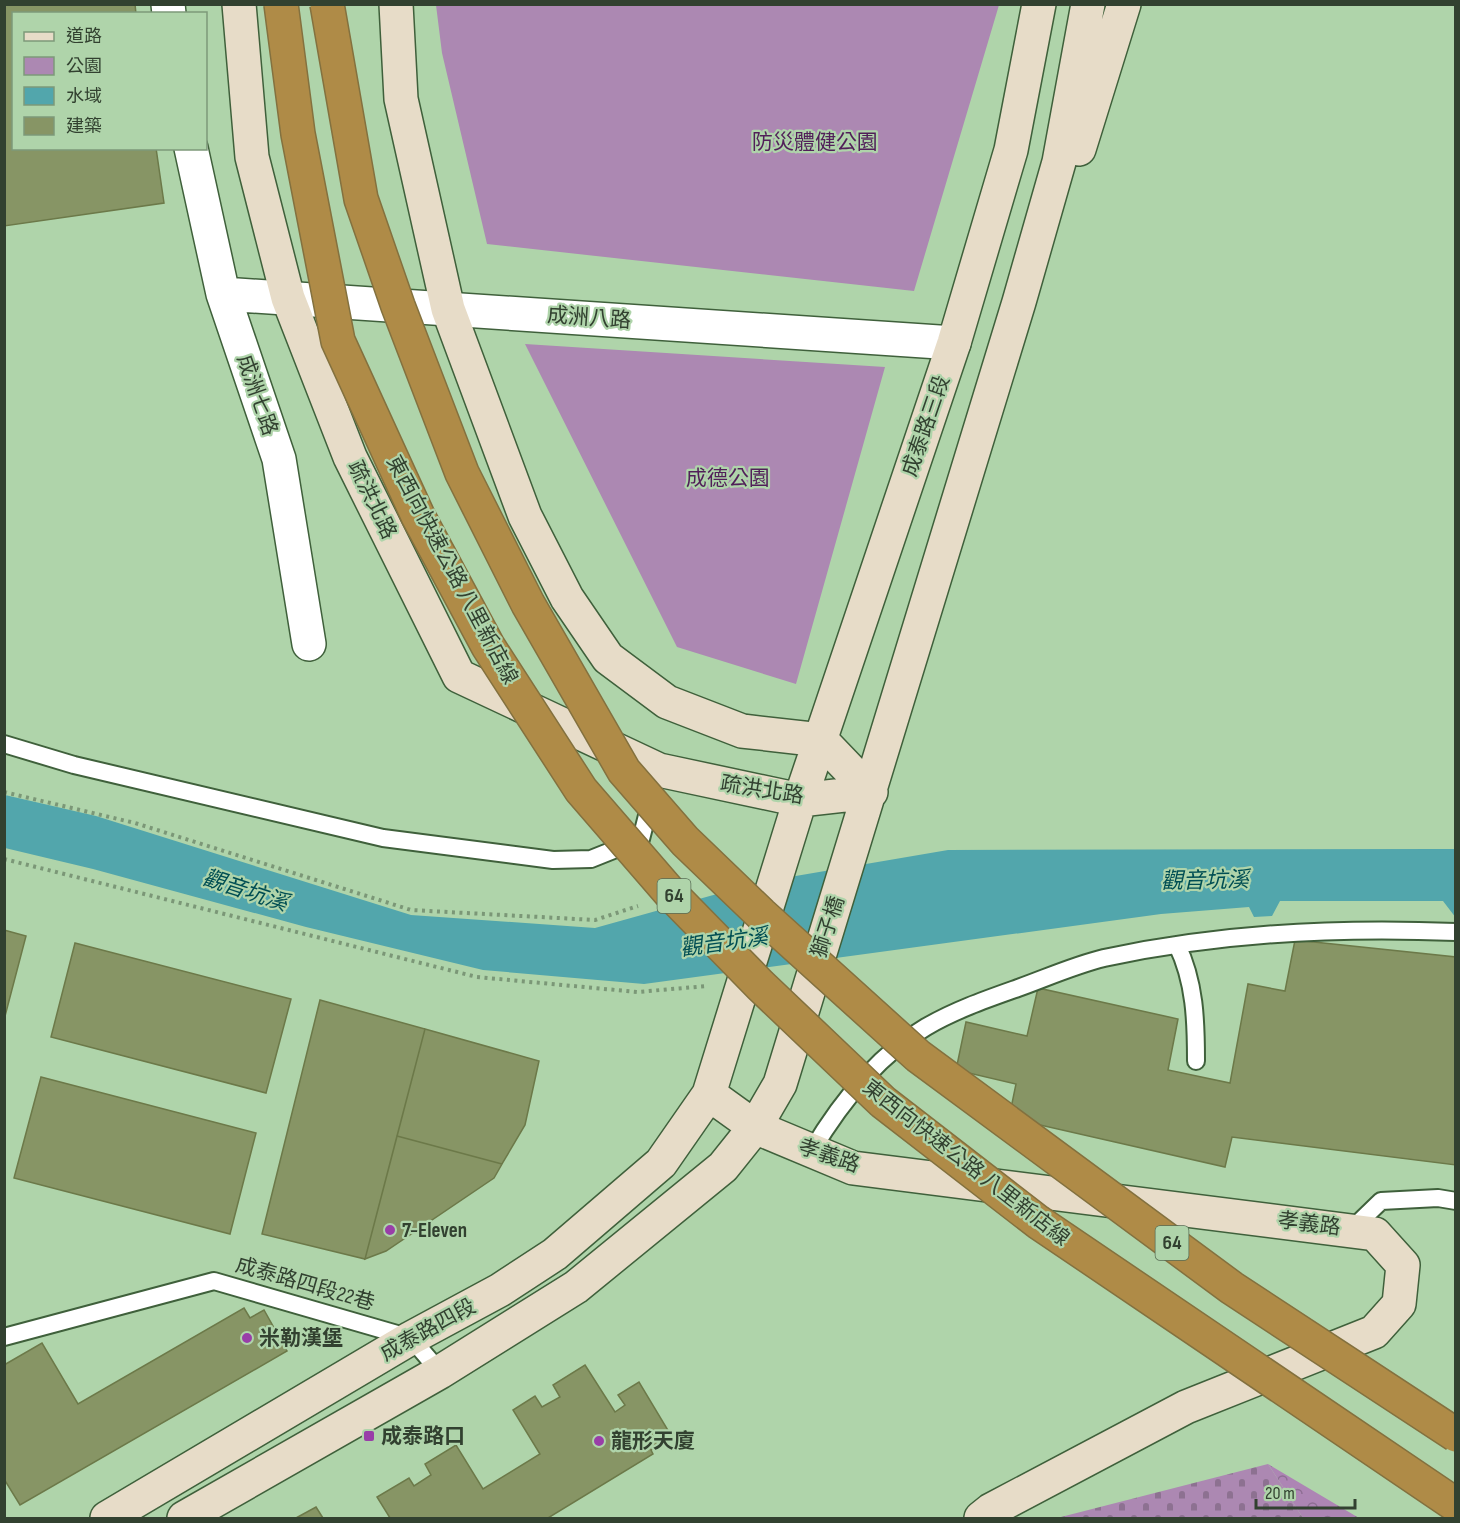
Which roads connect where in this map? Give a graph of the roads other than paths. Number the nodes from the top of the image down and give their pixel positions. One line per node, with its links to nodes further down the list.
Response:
1 (238, 4): 10 (main road, 疏洪北路)
2 (281, 4): 32 (highway, 東西向快速公路 八里新店線 / 64, bridge)
3 (327, 4): 31 (highway, 64, bridge)
4 (396, 4): 12 (main road)
5 (1039, 4): 13 (main road, 成泰路三段)
6 (1088, 4): 11 (main road)
7 (1124, 4): 11 (main road)
8 (191, 150): 9 (street, 成洲七路)
9 (223, 294): 10 (street, 成洲八路); 14 (street, 成洲七路)
10 (288, 298): 12 (street, 成洲八路); 17 (main road, 疏洪北路)
11 (1019, 302): 18 (main road)
12 (447, 309): 13 (street, 成洲八路); 15 (main road)
13 (954, 343): 15 (main road, 成泰路三段)
14 (309, 644)
15 (821, 740): 18 (main road); 19 (main road, 成泰路三段)
16 (4, 744): 17 (lane)
17 (659, 770): 19 (main road, 疏洪北路)
18 (871, 792): 19 (main road, 疏洪北路); 24 (main road, 獅子橋)
19 (800, 800): 23 (main road, 成泰路三段, bridge)
20 (1455, 932): 21 (lane)
21 (1177, 945): 22 (lane); 25 (lane)
22 (1196, 1061)
23 (709, 1094): 24 (main road, 孝義路); 29 (main road, 成泰路四段)
24 (755, 1127): 25 (main road, 孝義路); 30 (main road, 成泰路四段)
25 (811, 1152): 27 (main road, 孝義路)
26 (1455, 1201): 27 (lane)
27 (1351, 1230): 35 (main road, 孝義路)
28 (4, 1337): 29 (lane, 成泰路四段22巷)
29 (411, 1338): 30 (lane); 33 (main road, 成泰路四段)
30 (440, 1372): 34 (main road, 成泰路四段)
31 (1455, 1435)
32 (1455, 1505)
33 (107, 1518)
34 (184, 1518)
35 (981, 1518)

